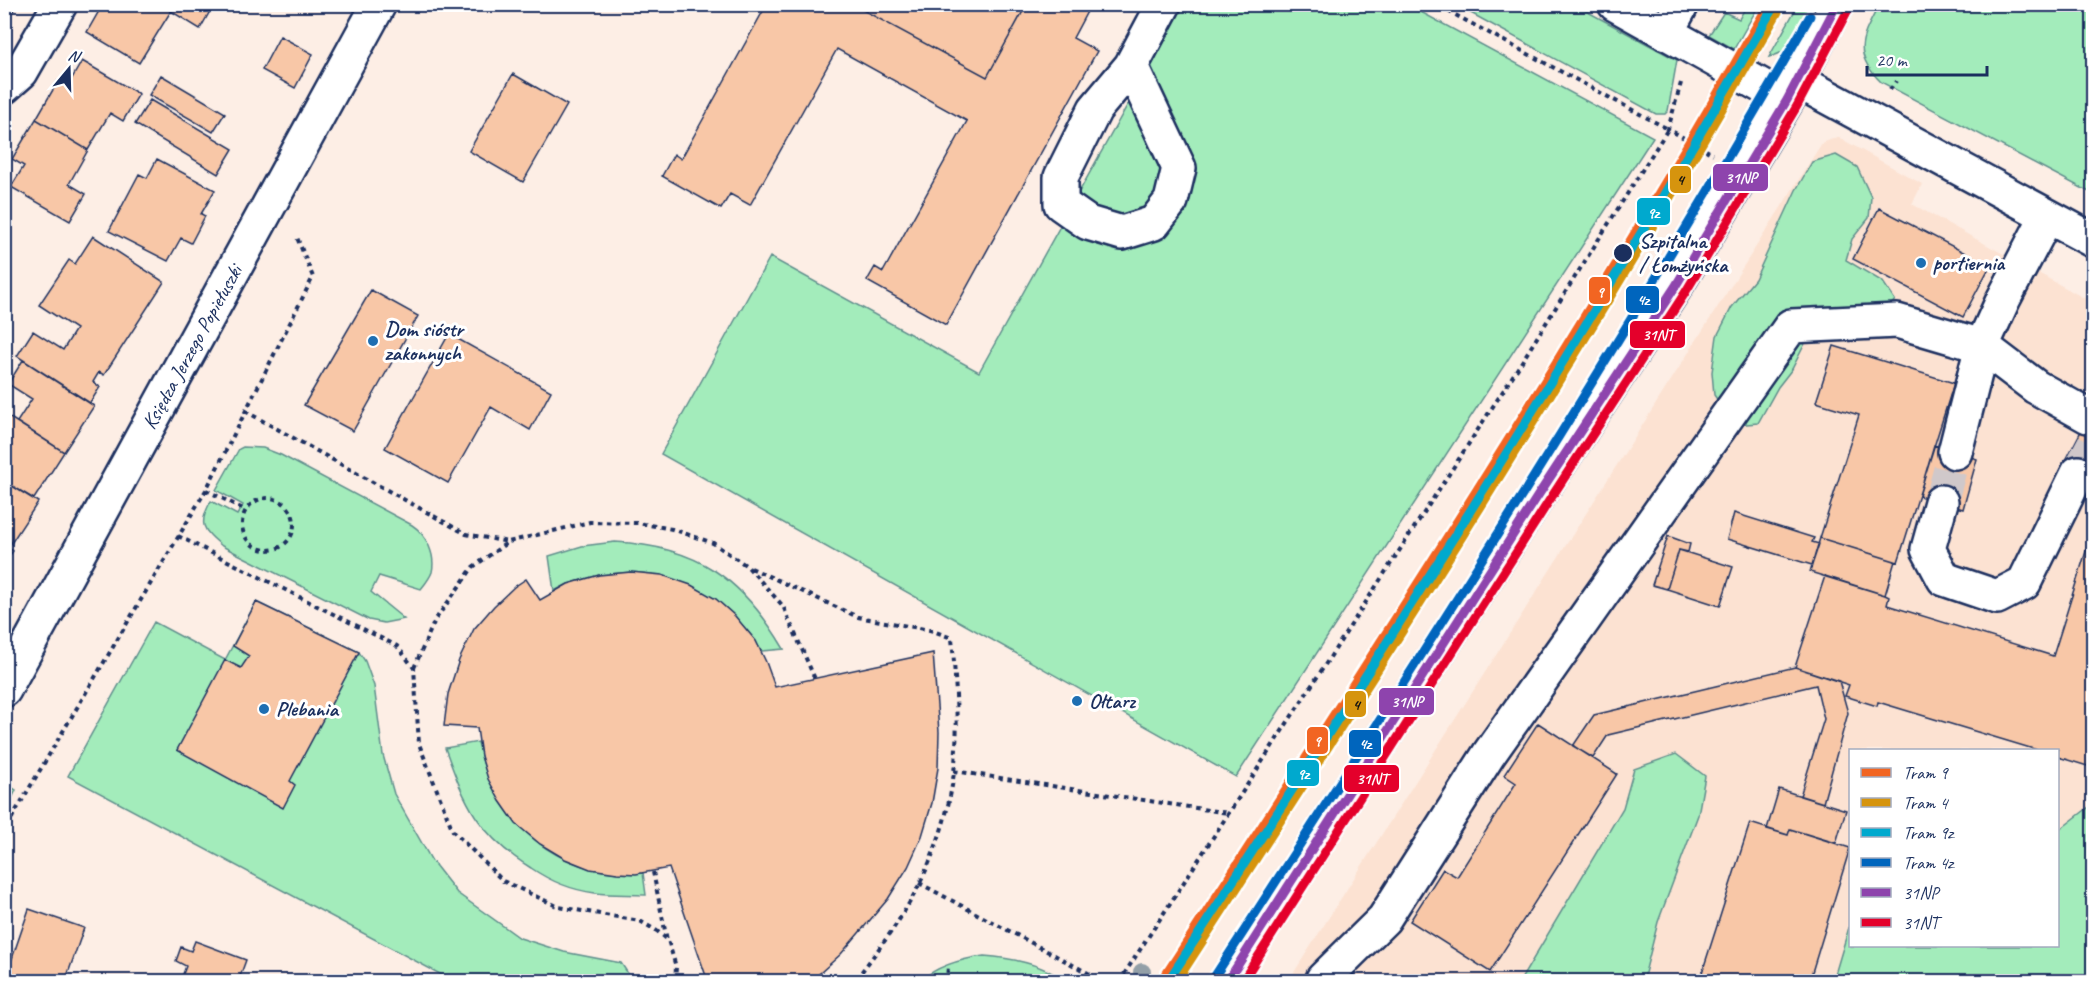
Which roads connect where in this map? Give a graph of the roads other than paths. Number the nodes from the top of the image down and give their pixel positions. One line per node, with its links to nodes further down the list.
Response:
1 (60, 4): 9 (street)
2 (379, 4): 18 (street, Księdza Jerzego Popiełuszki)
3 (1164, 4): 8 (street)
4 (1615, 4): 7 (street)
5 (1682, 4): 7 (street)
6 (1837, 4): 10 (street)
7 (1666, 33): 10 (street)
8 (1131, 66): 8 (street)
9 (4, 87)
10 (1792, 90): 11 (street); 20 (street)
11 (2047, 216): 12 (street); 13 (street)
12 (2094, 241)
13 (1982, 346): 14 (street); 15 (street); 19 (street)
14 (2088, 416)
15 (1955, 452)
16 (2078, 473): 17 (street)
17 (1941, 502)
18 (4, 690)
19 (1323, 979)
20 (1227, 981)

